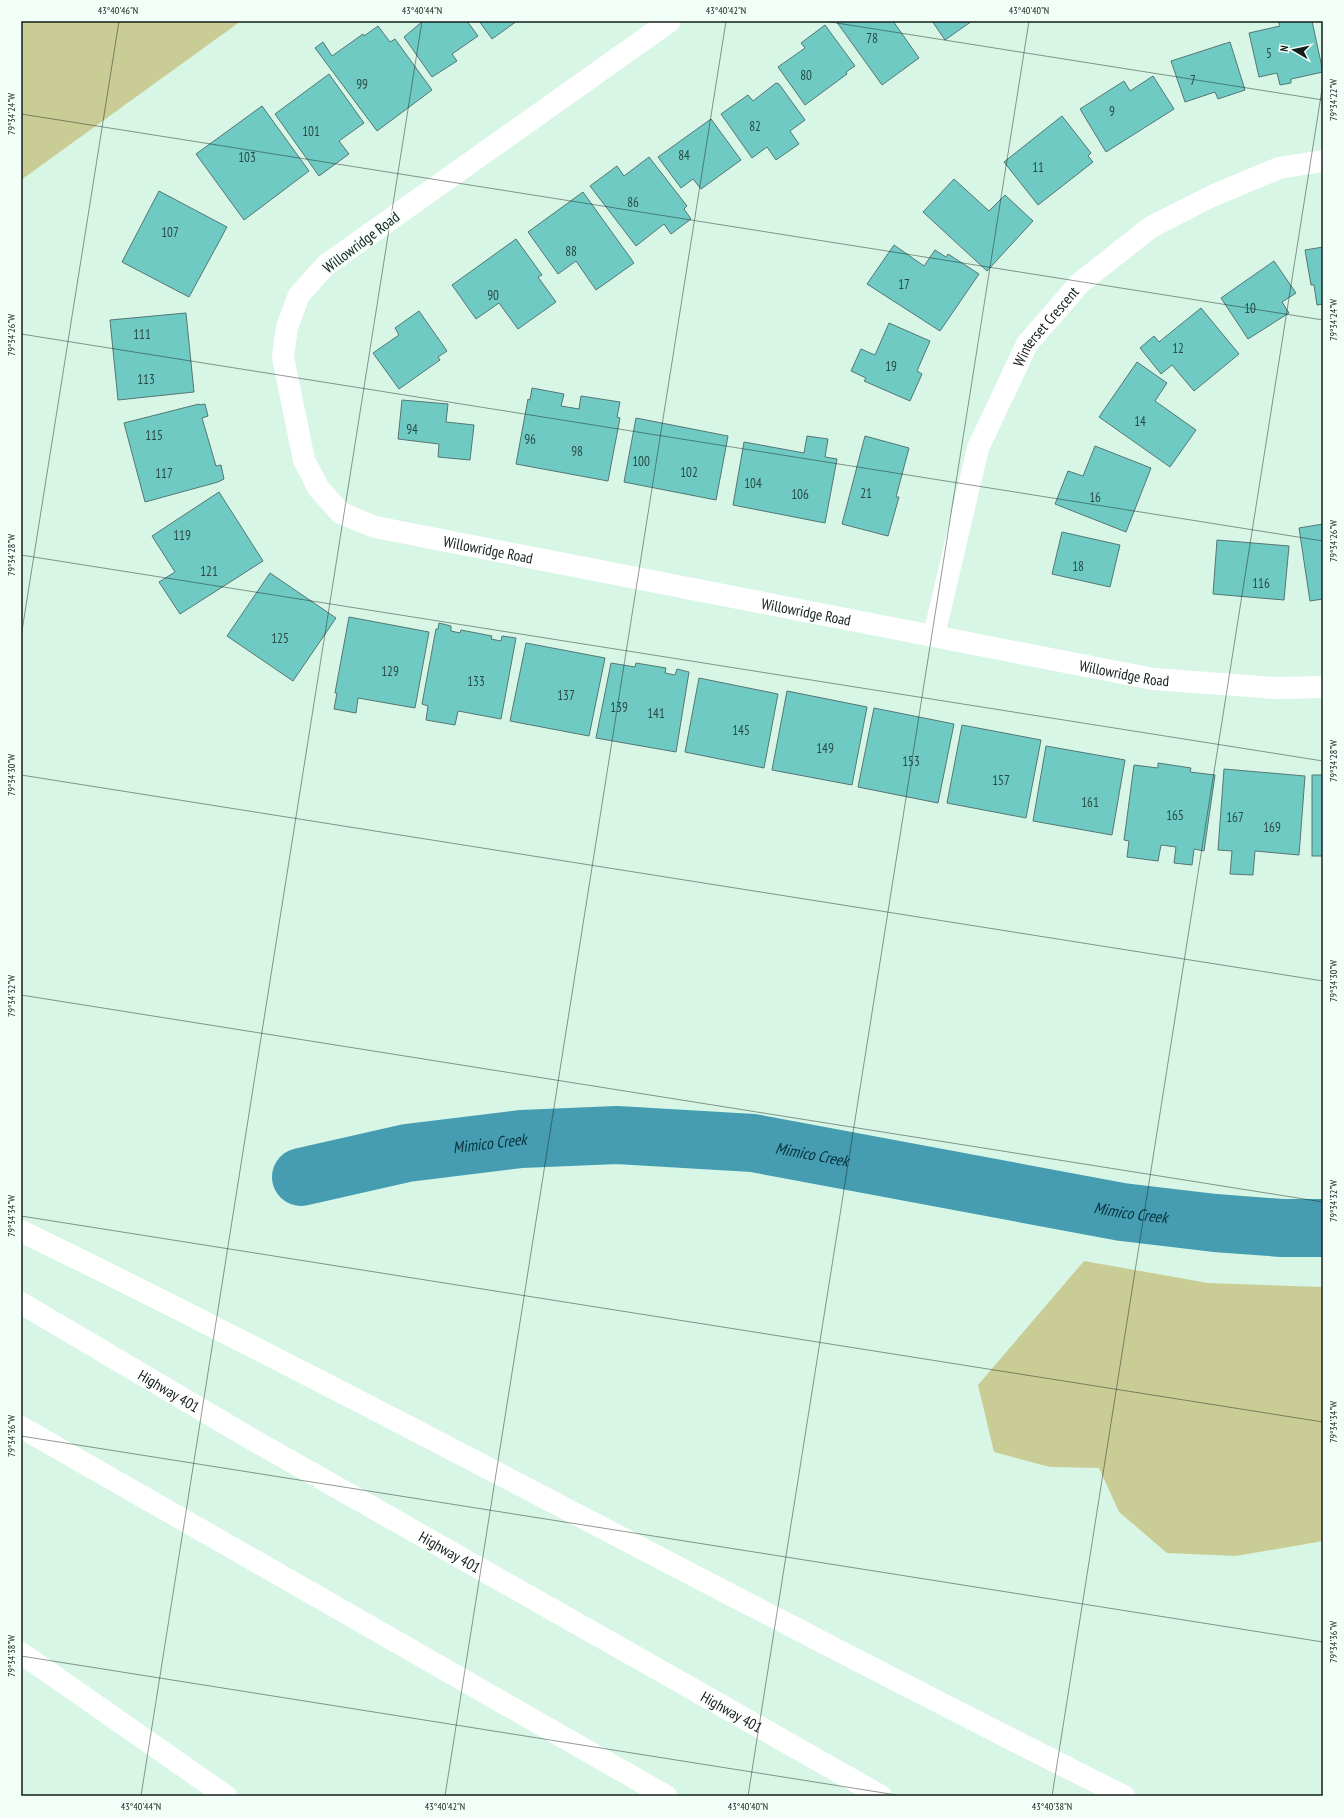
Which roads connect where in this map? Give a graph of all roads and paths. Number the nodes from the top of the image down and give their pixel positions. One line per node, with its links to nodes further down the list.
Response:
1 (670, 21): 3 (main road, Willowridge Road)
2 (1323, 161): 3 (main road, Winterset Crescent)
3 (934, 635): 4 (main road, Willowridge Road)
4 (1323, 688)
5 (21, 1231): 12 (main road)
6 (21, 1303): 11 (main road, Highway 401)
7 (21, 1427): 10 (main road)
8 (21, 1653): 9 (main road)
9 (226, 1796)
10 (666, 1796)
11 (881, 1796)
12 (1124, 1796)

